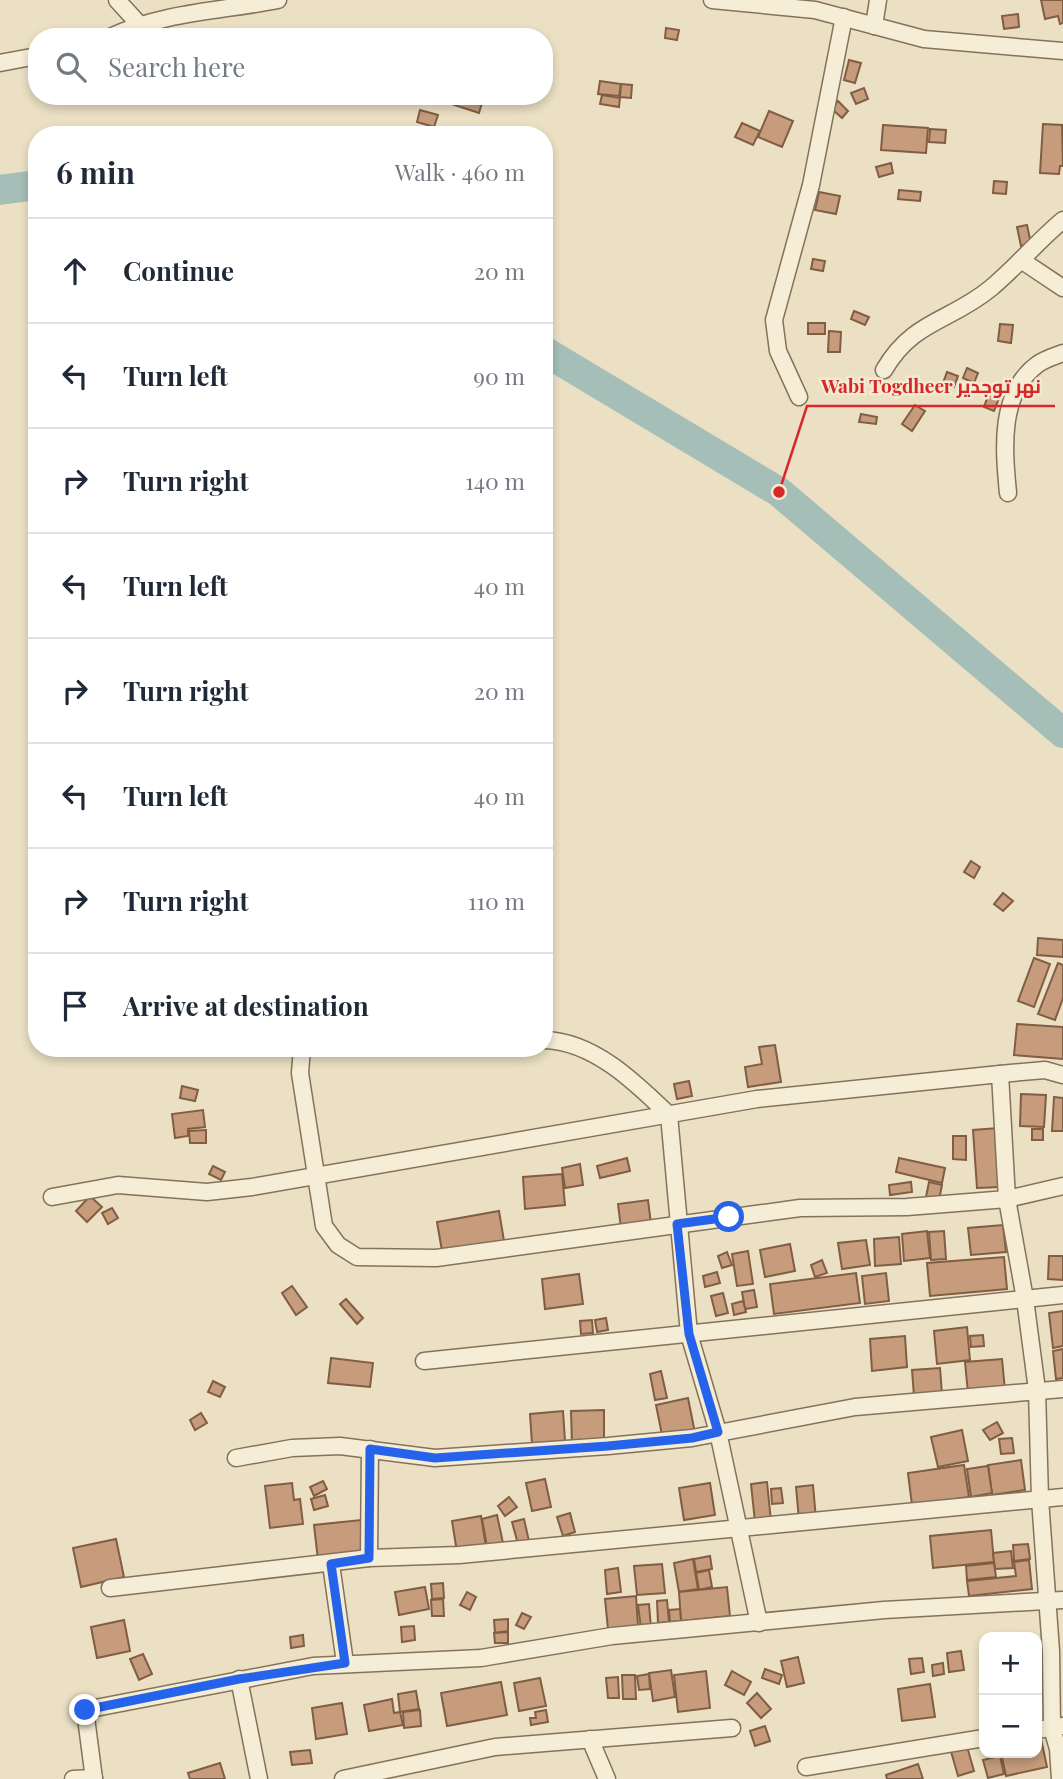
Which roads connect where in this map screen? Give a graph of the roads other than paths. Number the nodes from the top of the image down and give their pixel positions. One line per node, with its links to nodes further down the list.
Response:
1 (117, 0): 6 (street)
2 (278, 0): 6 (street)
3 (712, 0): 5 (street)
4 (878, 0): 7 (street)
5 (844, 17): 7 (street); 17 (street)
6 (138, 23): 8 (street)
7 (874, 26): 9 (street)
8 (128, 28)
9 (1063, 51)
10 (28, 57): 11 (street)
11 (0, 63)
12 (1063, 220): 13 (street)
13 (1021, 260): 14 (street); 16 (street)
14 (1063, 288)
15 (1063, 353): 18 (street)
16 (884, 370)
17 (799, 397)
18 (1008, 493)
19 (553, 1040): 23 (street)
20 (301, 1057): 24 (street)
21 (1000, 1074): 22 (street); 23 (street); 27 (street)
22 (1063, 1075)
23 (669, 1115): 24 (street); 28 (street)
24 (315, 1176): 26 (street); 28 (street)
25 (1063, 1186): 27 (street)
26 (52, 1197)
27 (1007, 1199): 28 (street); 30 (street)
28 (677, 1224): 31 (street)
29 (1063, 1295): 30 (street)
30 (1025, 1298): 31 (street); 34 (street)
31 (689, 1334): 32 (street); 35 (street)
32 (424, 1361)
33 (1063, 1389): 34 (street)
34 (1037, 1390): 35 (street); 39 (street)
35 (718, 1432): 36 (street); 40 (street)
36 (370, 1449): 37 (street); 41 (street)
37 (236, 1458)
38 (1063, 1497): 39 (street)
39 (1040, 1499): 40 (street); 44 (street)
40 (737, 1526): 41 (street); 45 (street)
41 (369, 1558): 42 (street)
42 (331, 1564): 43 (street); 46 (street)
43 (110, 1588)
44 (1055, 1602): 45 (street); 49 (street)
45 (759, 1623): 46 (street)
46 (345, 1663): 47 (street)
47 (239, 1679): 53 (street); 55 (street)
48 (732, 1728): 51 (street)
49 (1051, 1728): 58 (street)
50 (979, 1739): 52 (street)
51 (590, 1740): 56 (street); 57 (street)
52 (806, 1767)
53 (94, 1778): 54 (street)
54 (73, 1779)
55 (259, 1779)
56 (343, 1779)
57 (607, 1779)
58 (1060, 1779)

